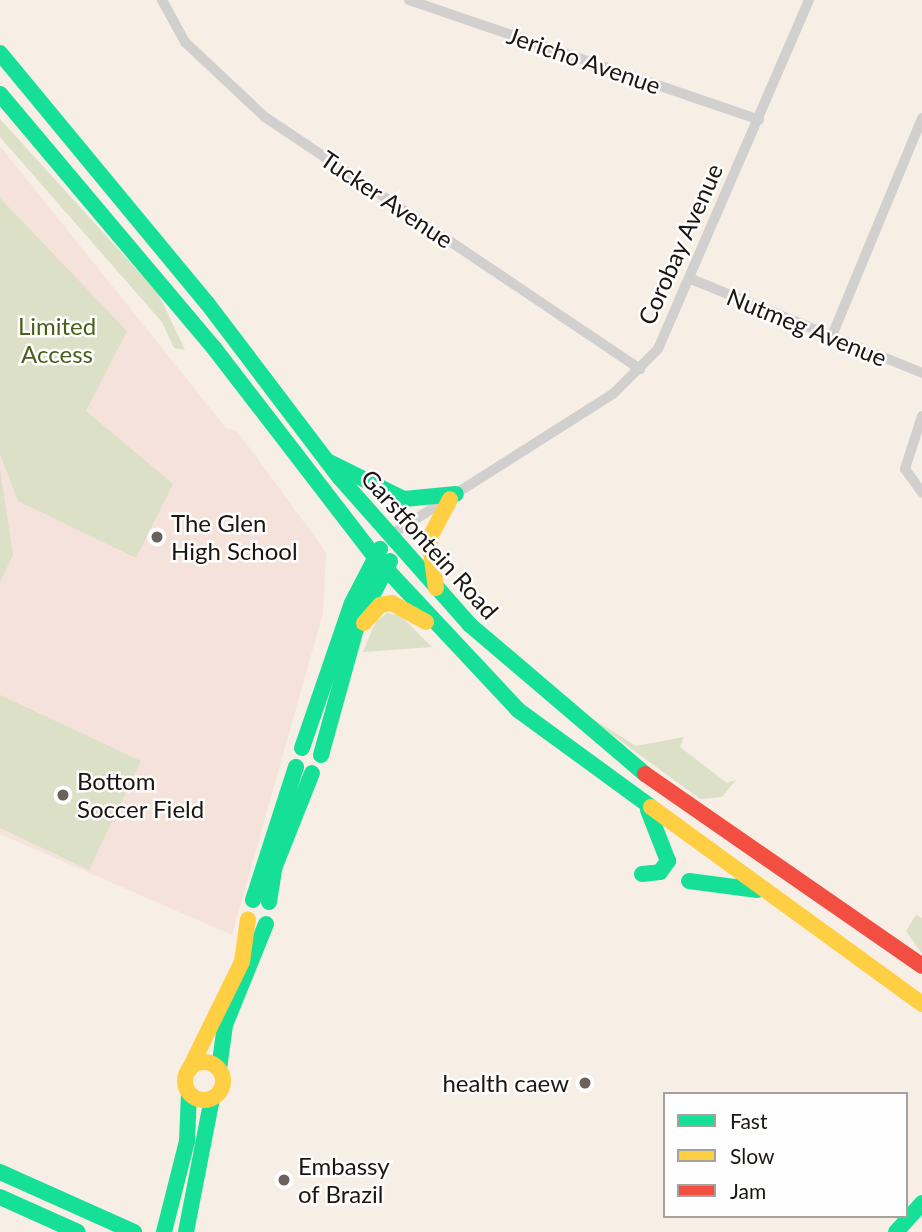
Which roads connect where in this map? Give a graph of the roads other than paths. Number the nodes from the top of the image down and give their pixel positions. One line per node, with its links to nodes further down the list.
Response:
1 (162, 0): 11 (street, Tucker Avenue)
2 (409, 0): 8 (street, Jericho Avenue)
3 (809, 0): 8 (street, Corobay Avenue)
4 (0, 54): 14 (main road, Garstfontein Road)
5 (0, 94): 6 (main road, Garstfontein Road)
6 (7, 109): 18 (main road, Garstfontein Road)
7 (922, 118): 10 (street)
8 (759, 120): 9 (street, Corobay Avenue)
9 (691, 279): 10 (street, Nutmeg Avenue); 11 (street, Corobay Avenue)
10 (831, 338): 12 (street, Nutmeg Avenue)
11 (640, 369): 16 (street, Corobay Avenue)
12 (922, 373)
13 (922, 416): 15 (street)
14 (327, 461): 16 (main road); 17 (main road, Garstfontein Road)
15 (922, 492)
16 (453, 497): 17 (street, Corobay Avenue); 19 (main road)
17 (394, 542): 18 (main road, Corobay Avenue); 19 (main road, Garstfontein Road)
18 (380, 562): 20 (main road, Garstfontein Road); 21 (main road, Corobay Avenue); 22 (main road, Corobay Avenue)
19 (437, 591): 33 (main road, Garstfontein Road)
20 (440, 630): 21 (main road); 26 (main road, Garstfontein Road)
21 (351, 641): 23 (main road, Corobay Avenue)
22 (302, 748): 23 (main road); 24 (main road, Corobay Avenue)
23 (321, 755): 25 (main road, Corobay Avenue)
24 (296, 767): 25 (main road); 30 (main road, Corobay Avenue)
25 (312, 773): 30 (main road, Corobay Avenue)
26 (646, 807): 27 (main road); 29 (main road, Garstfontein Road)
27 (642, 874)
28 (689, 881): 29 (main road)
29 (766, 893): 34 (main road, Garstfontein Road)
30 (261, 901): 31 (main road, Corobay Avenue); 32 (main road, Corobay Avenue)
31 (248, 919): 32 (main road); 36 (main road, Corobay Avenue)
32 (267, 924): 35 (main road, Corobay Avenue)
33 (922, 966)
34 (922, 1004)
35 (219, 1069): 36 (main road); 38 (main road, Corobay Avenue)
36 (189, 1070): 37 (main road, Corobay Avenue)
37 (190, 1093): 38 (main road); 44 (main road, Corobay Avenue)
38 (212, 1098): 45 (main road, Corobay Avenue)
39 (0, 1172): 43 (main road)
40 (0, 1198): 42 (main road)
41 (922, 1203): 46 (main road)
42 (78, 1232)
43 (134, 1232)
44 (164, 1232)
45 (186, 1232)
46 (896, 1232)

